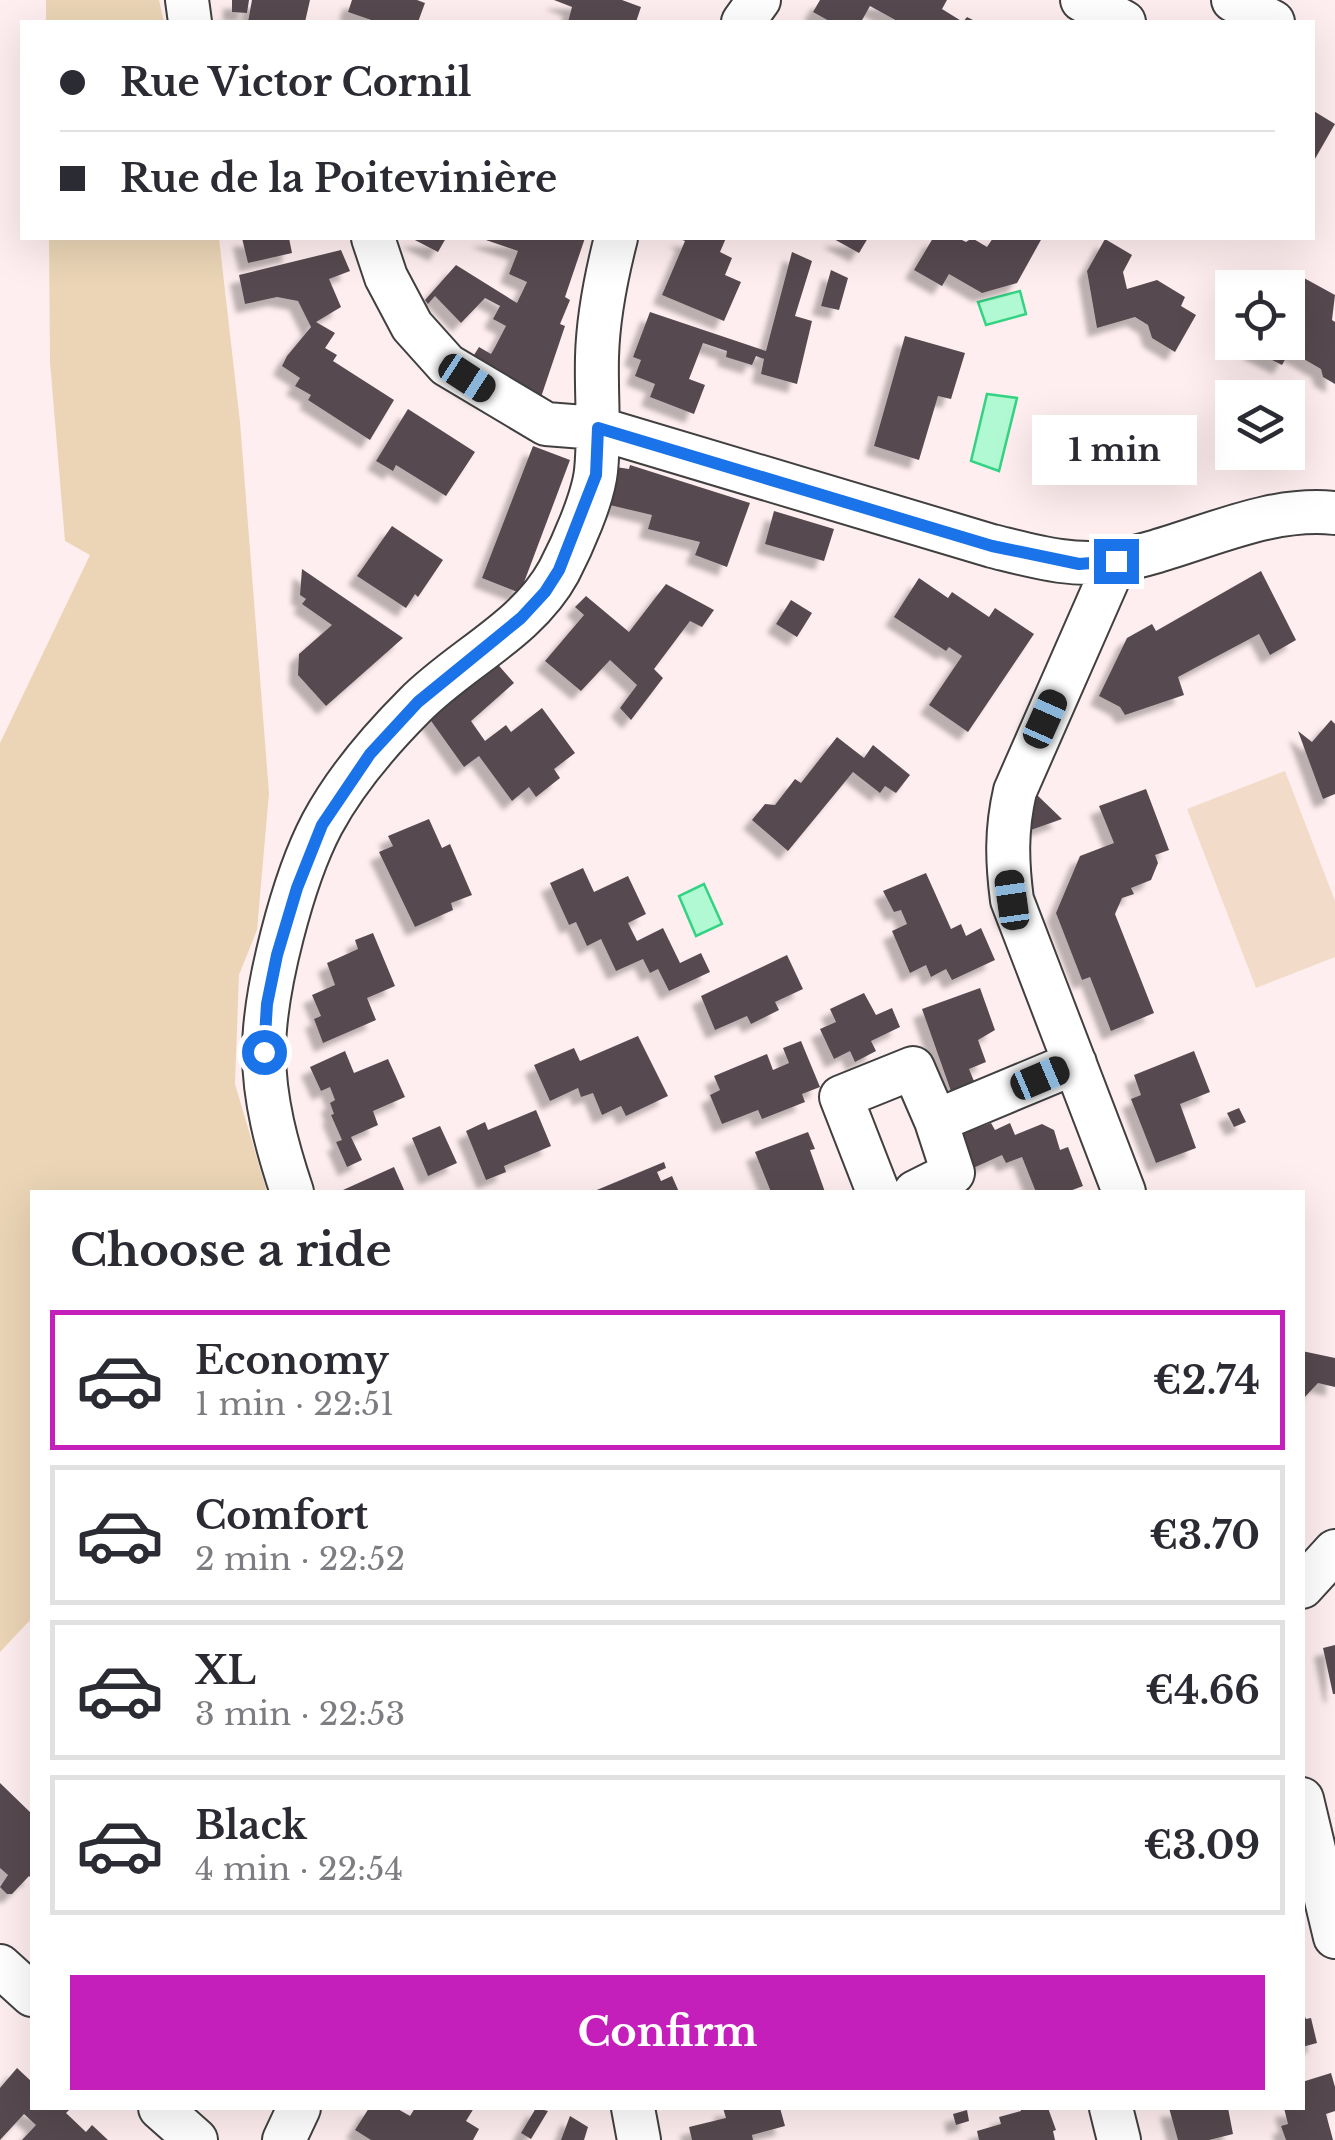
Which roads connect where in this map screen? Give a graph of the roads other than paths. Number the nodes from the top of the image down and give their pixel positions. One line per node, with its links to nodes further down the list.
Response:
1 (1233, 0): 2 (street)
2 (1269, 20)
3 (374, 240): 5 (street)
4 (616, 240): 5 (street)
5 (598, 428): 7 (street); 10 (street)
6 (1335, 513): 7 (street)
7 (1116, 561): 8 (street)
8 (1075, 1063): 9 (street); 13 (street)
9 (936, 1121): 11 (street); 12 (street)
10 (291, 1190)
11 (877, 1190)
12 (918, 1190)
13 (1123, 1190)
14 (1335, 1551): 15 (street)
15 (1305, 1583)
16 (1305, 1811): 17 (street)
17 (1335, 1937)
18 (162, 2110): 22 (street)
19 (297, 2110): 23 (street)
20 (633, 2110): 24 (street)
21 (1112, 2110): 25 (street)
22 (196, 2140)
23 (284, 2140)
24 (639, 2140)
25 (1119, 2140)

